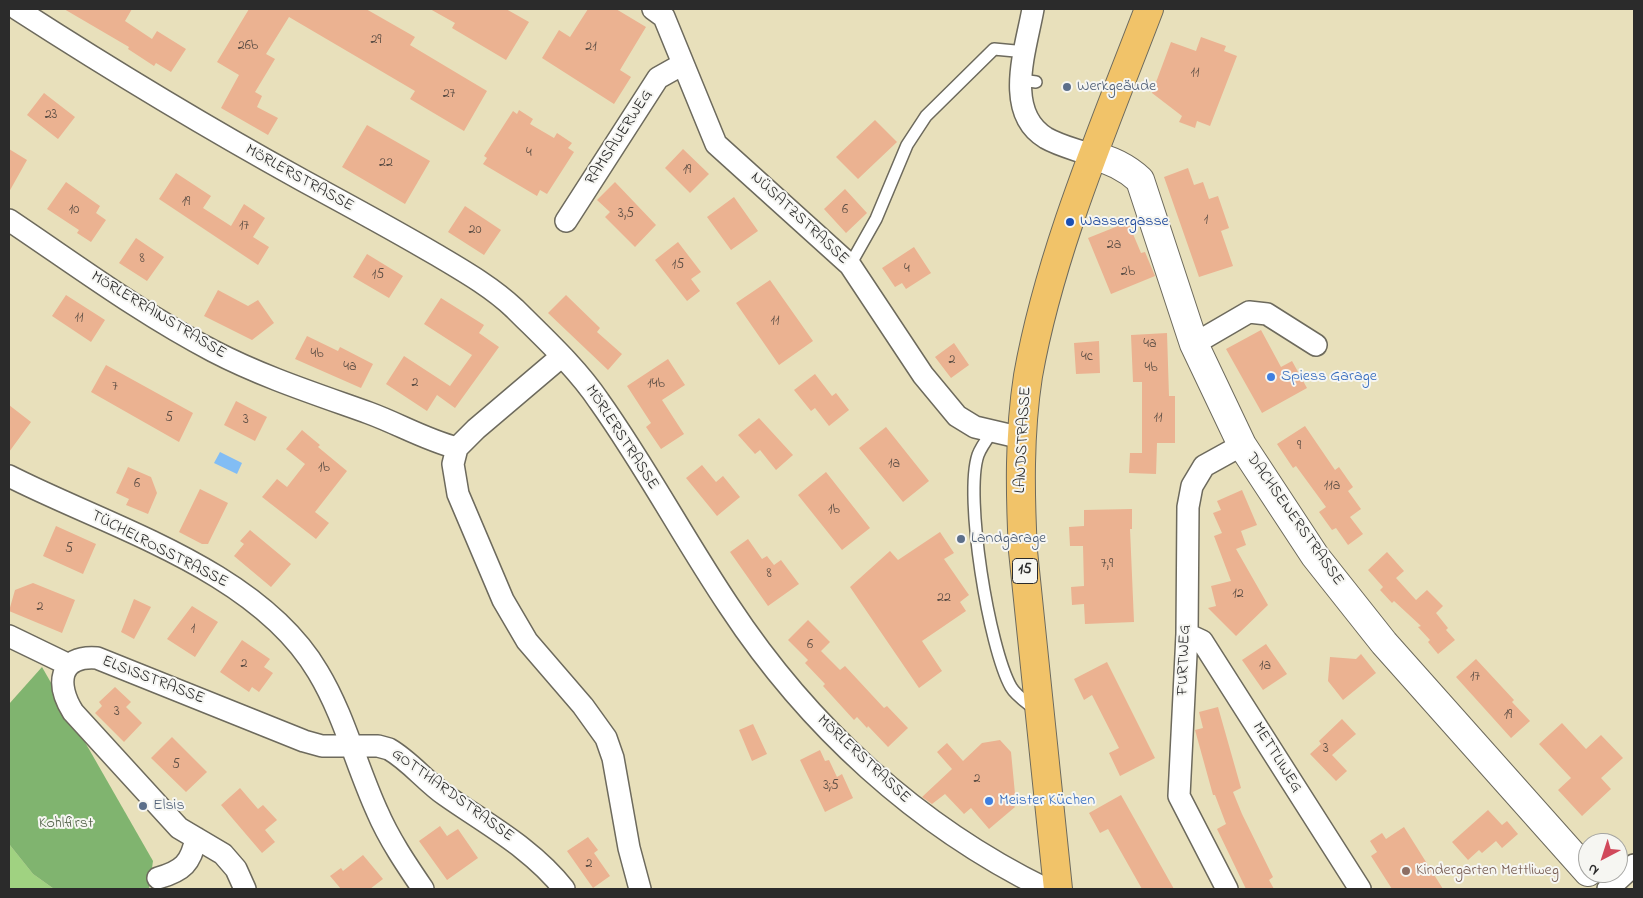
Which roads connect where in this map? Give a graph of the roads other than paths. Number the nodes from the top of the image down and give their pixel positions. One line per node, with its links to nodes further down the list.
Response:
1 (16, 9): 13 (street, MÖRLERSTRASSE)
2 (653, 9): 6 (street, NÜSATZSTRASSE)
3 (1033, 9): 5 (street)
4 (1148, 9): 7 (main road, LANDSTRASSE / 15)
5 (1026, 52): 7 (street); 10 (lane)
6 (683, 64): 9 (street, RAMSAUERWEG); 10 (street, NÜSATZSTRASSE)
7 (1093, 156): 11 (street, DACHSENERSTRASSE); 15 (main road, LANDSTRASSE / 15)
8 (9, 220): 17 (street, MÖRLERRAINSTRASSE)
9 (566, 222)
10 (850, 265): 14 (street, NÜSATZSTRASSE)
11 (1194, 344): 12 (street); 16 (street, DACHSENERSTRASSE)
12 (1316, 345)
13 (562, 356): 17 (street); 32 (street, MÖRLERSTRASSE)
14 (992, 432): 15 (street, NÜSATZSTRASSE); 22 (lane)
15 (1022, 438): 22 (main road, LANDSTRASSE / 15)
16 (1242, 445): 19 (street, FURTWEG); 25 (street, DACHSENERSTRASSE)
17 (457, 448): 31 (street)
18 (9, 476): 23 (street, TÜCHELROSSTRASSE)
19 (1187, 634): 34 (street, FURTWEG); 35 (street, METTLIWEG)
20 (9, 636): 21 (street)
21 (69, 665): 23 (street, ELSISSTRASSE); 24 (street)
22 (1041, 714): 33 (main road, LANDSTRASSE / 15)
23 (353, 747): 29 (street, TÜCHELROSSTRASSE); 30 (street, GOTTHARDSTRASSE)
24 (196, 838): 27 (street); 28 (street)
25 (1578, 862)
26 (1634, 865): 36 (street)
27 (158, 878)
28 (245, 889)
29 (423, 889)
30 (564, 889)
31 (640, 889)
32 (1046, 889)
33 (1058, 889)
34 (1227, 889)
35 (1360, 889)
36 (1608, 889)

